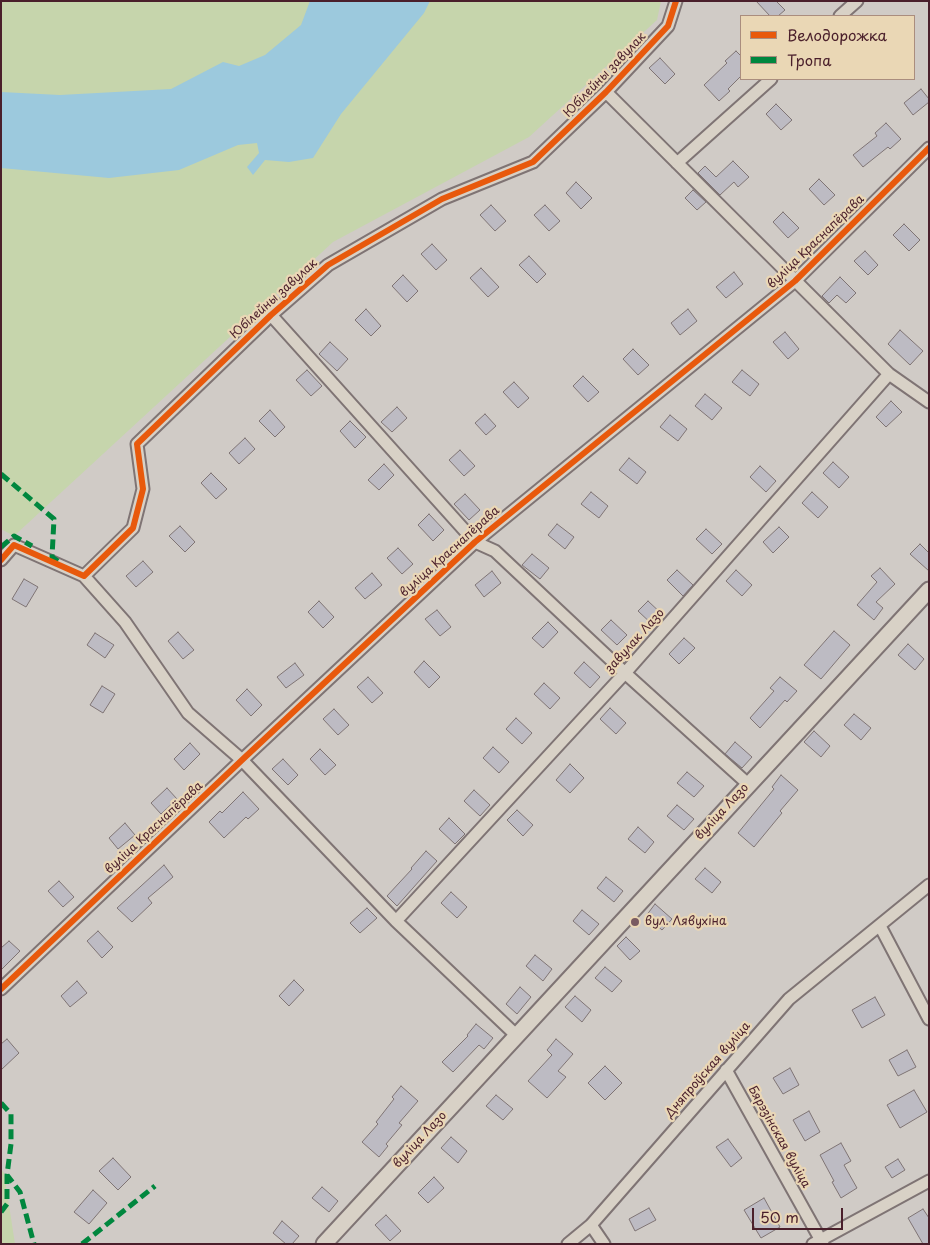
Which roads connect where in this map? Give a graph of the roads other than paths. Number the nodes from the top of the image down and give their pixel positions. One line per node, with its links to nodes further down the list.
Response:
1 (676, 1): 5 (street, Юбілейны завулак)
2 (857, 1): 3 (street)
3 (841, 15)
4 (770, 80): 7 (street)
5 (606, 92): 7 (street); 9 (street, Юбілейны завулак)
6 (929, 148): 8 (street, вуліца Краснапёрава)
7 (677, 163): 8 (street)
8 (795, 281): 10 (street); 12 (street, вуліца Краснапёрава)
9 (272, 314): 12 (street); 14 (street, Юбілейны завулак)
10 (889, 374): 11 (street); 16 (street, завулак Лазо)
11 (929, 402)
12 (475, 542): 16 (street); 17 (street, вуліца Краснапёрава)
13 (1, 560): 14 (street)
14 (84, 576): 17 (street)
15 (929, 590): 18 (main road, вуліца Лазо)
16 (625, 673): 18 (street); 20 (street, завулак Лазо)
17 (242, 760): 20 (street); 22 (street, вуліца Краснапёрава)
18 (748, 784): 24 (main road, вуліца Лазо)
19 (929, 885): 21 (street, Дняпроўская вуліца)
20 (396, 921): 24 (street)
21 (880, 926): 23 (street); 25 (street, Дняпроўская вуліца)
22 (1, 990)
23 (929, 1019)
24 (517, 1036): 29 (main road, вуліца Лазо)
25 (726, 1070): 27 (street, Дняпроўская вуліца); 28 (street, Бярэзінская вуліца)
26 (929, 1181): 28 (street)
27 (591, 1225): 30 (street, Дняпроўская вуліца); 31 (street)
28 (819, 1242)
29 (324, 1244)
30 (568, 1244)
31 (604, 1244)

